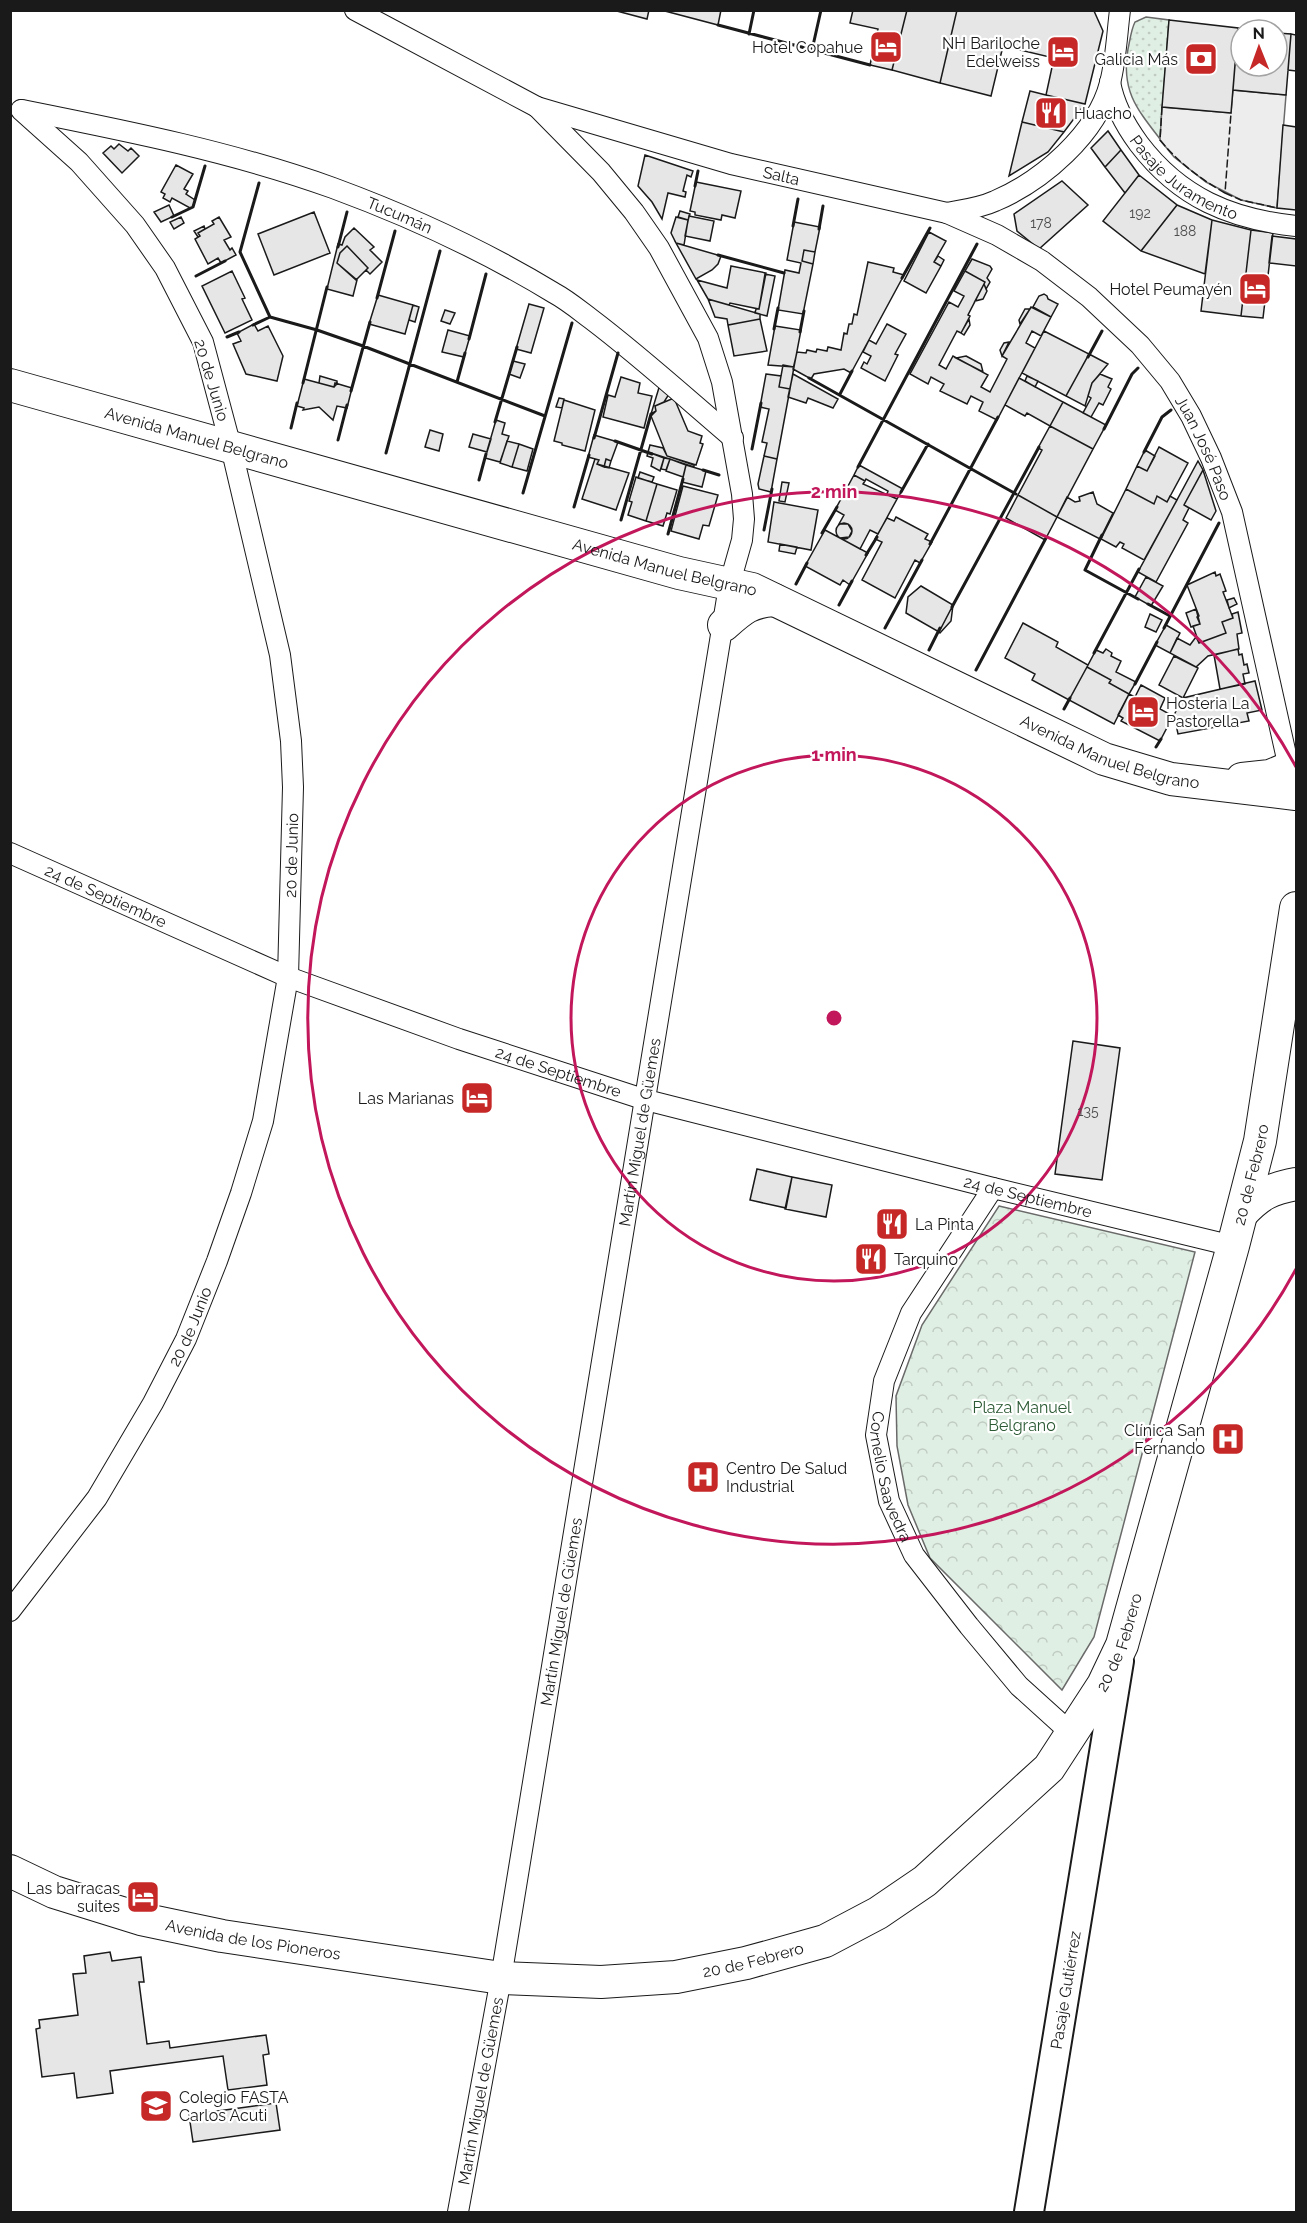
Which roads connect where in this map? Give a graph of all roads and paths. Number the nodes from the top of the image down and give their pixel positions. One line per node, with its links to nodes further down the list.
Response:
1 (355, 10): 4 (street, Salta)
2 (1120, 10): 3 (street, Salta)
3 (1110, 82): 6 (street, Salta); 7 (street, Pasaje Juramento)
4 (537, 107): 6 (street, Salta); 9 (street, Martín Miguel de Güemes)
5 (16, 109): 9 (street, Tucumán); 10 (street, 20 de Junio)
6 (947, 213): 14 (street, Juan José Paso)
7 (1296, 226)
8 (10, 385): 10 (main road, Avenida Manuel Belgrano)
9 (733, 438): 11 (street, Martín Miguel de Güemes)
10 (231, 447): 11 (main road, Avenida Manuel Belgrano); 17 (street, 20 de Junio)
11 (729, 586): 12 (main road, Avenida Manuel Belgrano); 13 (street, Martín Miguel de Güemes)
12 (774, 600): 13 (main road); 14 (main road, Avenida Manuel Belgrano)
13 (724, 625): 18 (street, Martín Miguel de Güemes)
14 (1295, 784)
15 (10, 853): 17 (street, 24 de Septiembre)
16 (1296, 908): 19 (main road, 20 de Febrero)
17 (288, 977): 18 (street, 24 de Septiembre); 24 (street, 20 de Junio)
18 (646, 1100): 21 (street, 24 de Septiembre); 29 (street, Martín Miguel de Güemes)
19 (1260, 1141): 20 (main road); 22 (main road, 20 de Febrero)
20 (1296, 1184): 22 (main road)
21 (993, 1188): 23 (street, 24 de Septiembre); 26 (street, Cornelio Saavedra)
22 (1242, 1213): 23 (main road, 20 de Febrero)
23 (1233, 1246): 25 (main road, 20 de Febrero)
24 (10, 1611)
25 (1122, 1644): 26 (main road, 20 de Febrero); 27 (main road, Pasaje Gutiérrez)
26 (1071, 1733): 27 (main road); 29 (main road, 20 de Febrero)
27 (1101, 1766): 31 (main road, Pasaje Gutiérrez)
28 (10, 1871): 29 (main road, Avenida de los Pioneros)
29 (501, 1978): 30 (street, Martín Miguel de Güemes)
30 (458, 2212)
31 (1029, 2212)

